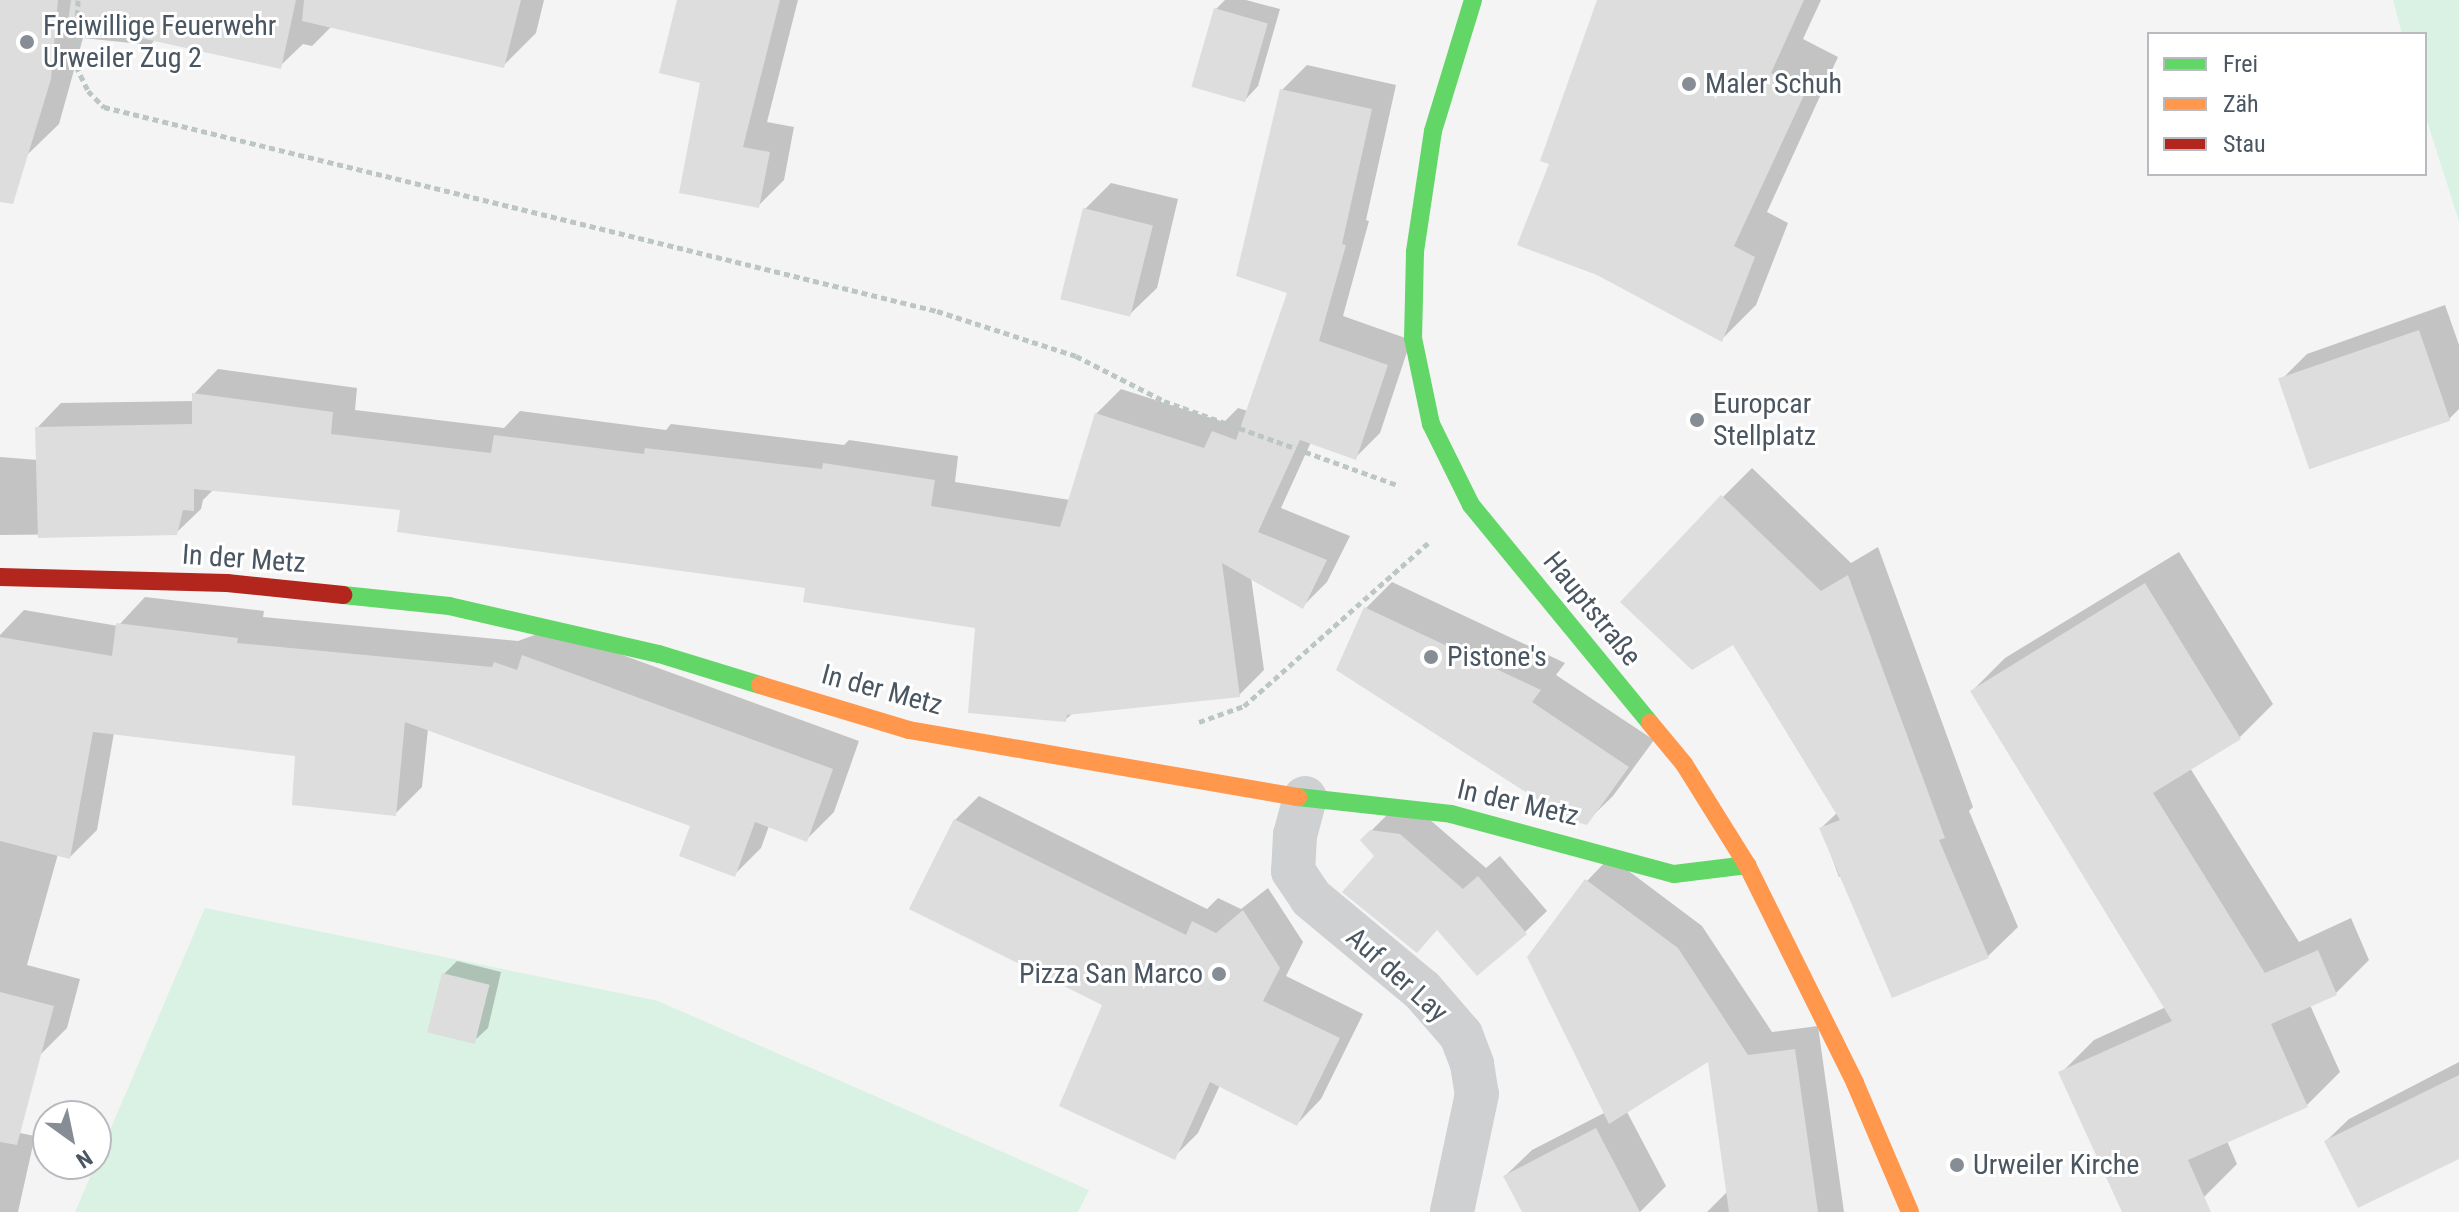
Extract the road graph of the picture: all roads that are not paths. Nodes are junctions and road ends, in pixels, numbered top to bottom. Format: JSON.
{"nodes":[{"id":1,"x":1467,"y":2,"type":"edge"},
{"id":2,"x":0,"y":577,"type":"edge"},
{"id":3,"x":1305,"y":798,"type":"junction"},
{"id":4,"x":1747,"y":865,"type":"junction"},
{"id":5,"x":1452,"y":1212,"type":"edge"},
{"id":6,"x":1910,"y":1212,"type":"edge"}],
"edges":[{"from":1,"to":4,"type":"street","name":"Hauptstraße"},
{"from":2,"to":3,"type":"street","name":"In der Metz"},
{"from":3,"to":4,"type":"street","name":"In der Metz"},
{"from":3,"to":5,"type":"street","name":"Auf der Lay"},
{"from":4,"to":6,"type":"street","name":"Hauptstraße"}]}
